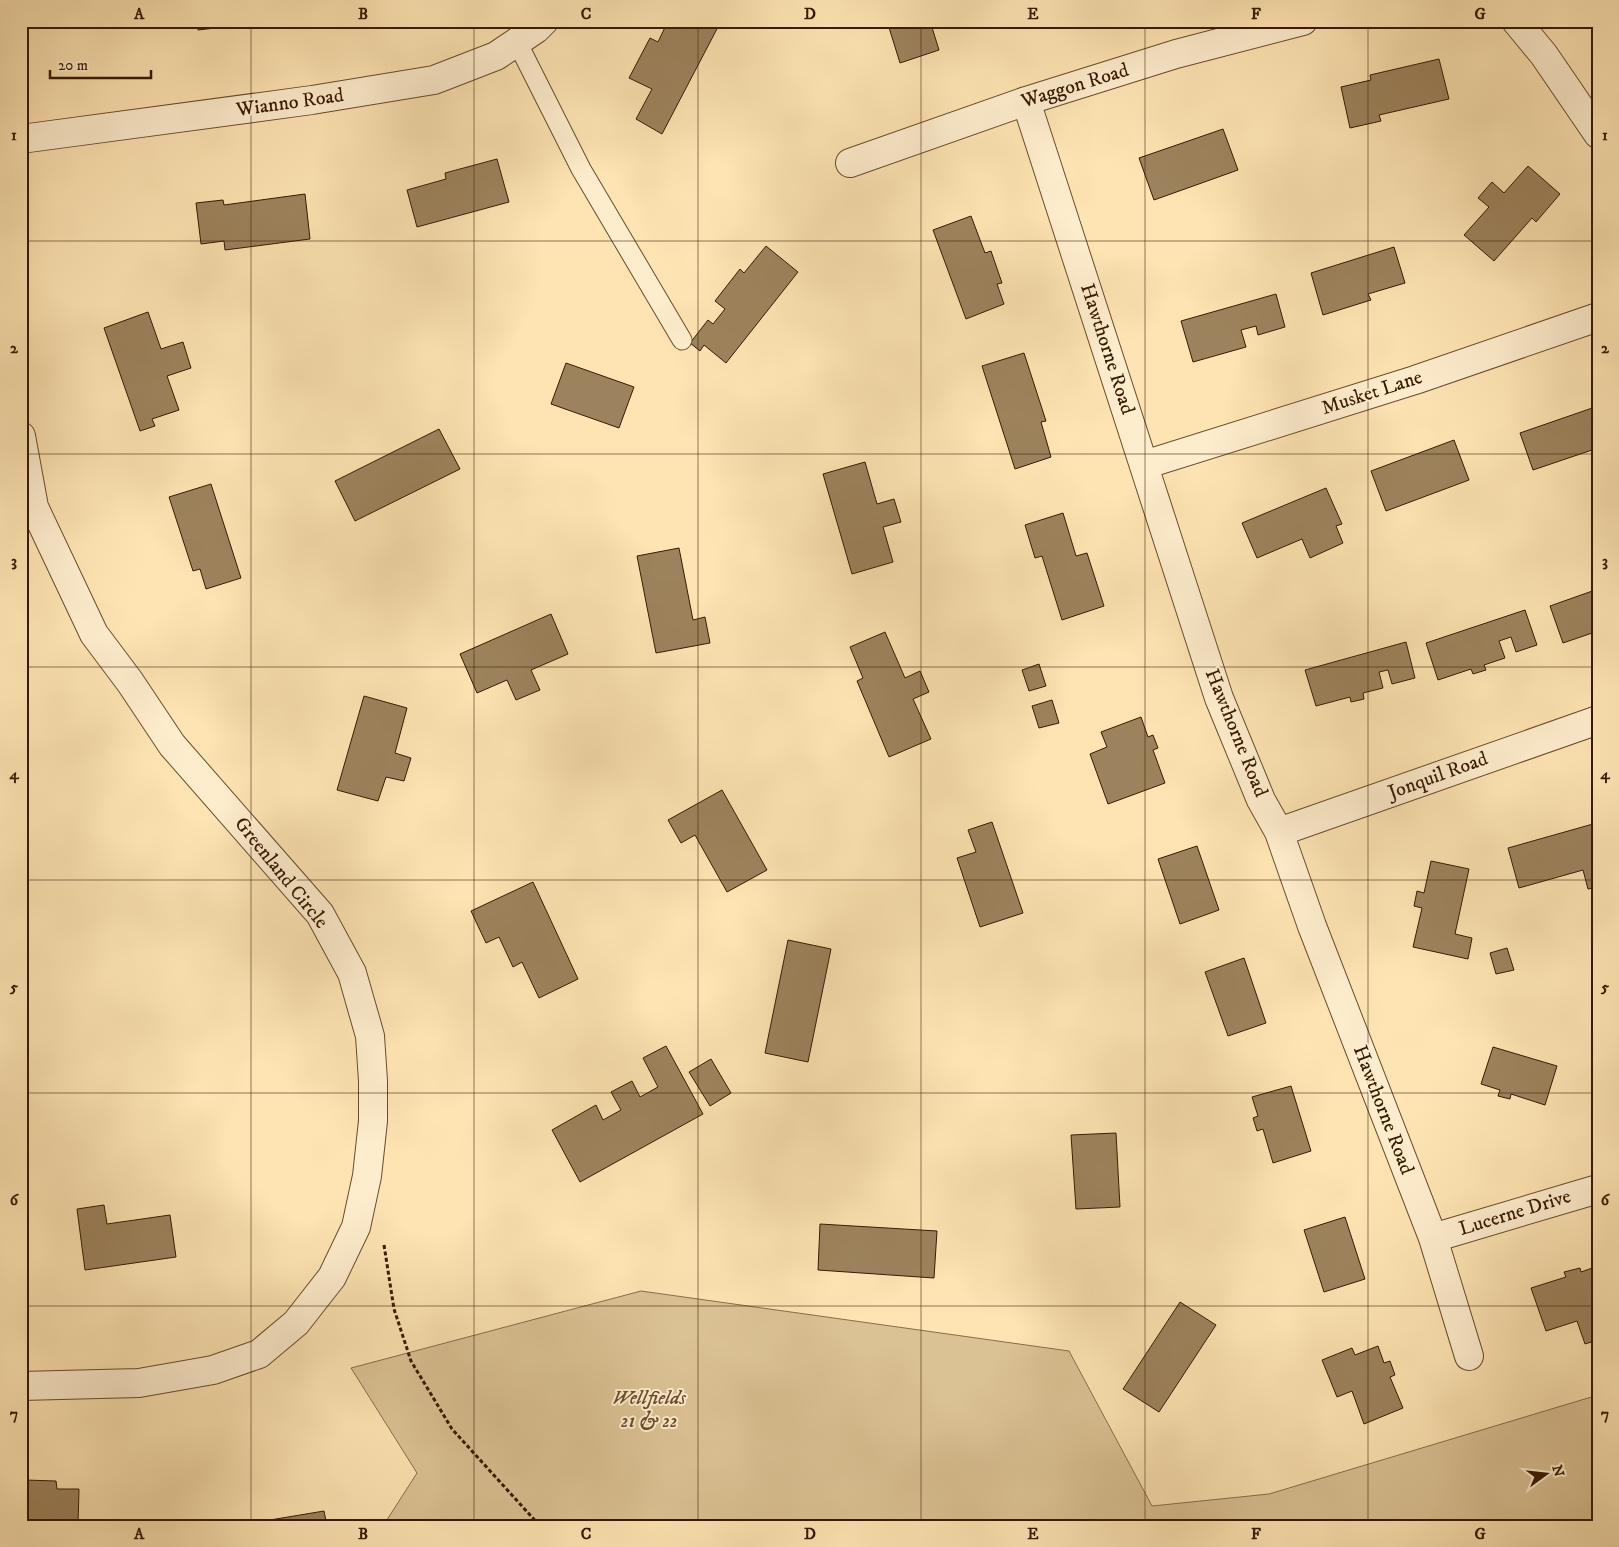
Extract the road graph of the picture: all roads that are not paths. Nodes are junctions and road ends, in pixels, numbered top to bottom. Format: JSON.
{"nodes":[{"id":1,"x":544,"y":21,"type":"edge"},
{"id":2,"x":1303,"y":21,"type":"edge"},
{"id":3,"x":1516,"y":21,"type":"edge"},
{"id":4,"x":517,"y":42,"type":"junction"},
{"id":5,"x":1026,"y":101,"type":"junction"},
{"id":6,"x":1598,"y":134,"type":"edge"},
{"id":7,"x":21,"y":139,"type":"edge"},
{"id":8,"x":850,"y":163,"type":"dead end"},
{"id":9,"x":1598,"y":317,"type":"edge"},
{"id":10,"x":682,"y":340,"type":"dead end"},
{"id":11,"x":21,"y":436,"type":"edge"},
{"id":12,"x":1144,"y":465,"type":"junction"},
{"id":13,"x":1598,"y":720,"type":"edge"},
{"id":14,"x":1279,"y":832,"type":"junction"},
{"id":15,"x":1598,"y":1188,"type":"edge"},
{"id":16,"x":1433,"y":1238,"type":"junction"},
{"id":17,"x":1469,"y":1356,"type":"dead end"},
{"id":18,"x":21,"y":1386,"type":"edge"}],
"edges":[{"from":1,"to":4,"type":"street","name":"Wianno Road"},
{"from":2,"to":5,"type":"street","name":"Waggon Road"},
{"from":3,"to":6,"type":"street"},
{"from":4,"to":7,"type":"street","name":"Wianno Road"},
{"from":4,"to":10,"type":"lane"},
{"from":5,"to":8,"type":"street","name":"Waggon Road"},
{"from":5,"to":12,"type":"street","name":"Hawthorne Road"},
{"from":9,"to":12,"type":"street","name":"Musket Lane"},
{"from":11,"to":18,"type":"street","name":"Greenland Circle"},
{"from":12,"to":14,"type":"street","name":"Hawthorne Road"},
{"from":13,"to":14,"type":"street","name":"Jonquil Road"},
{"from":14,"to":16,"type":"street","name":"Hawthorne Road"},
{"from":15,"to":16,"type":"street","name":"Lucerne Drive"},
{"from":16,"to":17,"type":"street","name":"Hawthorne Road"}]}
